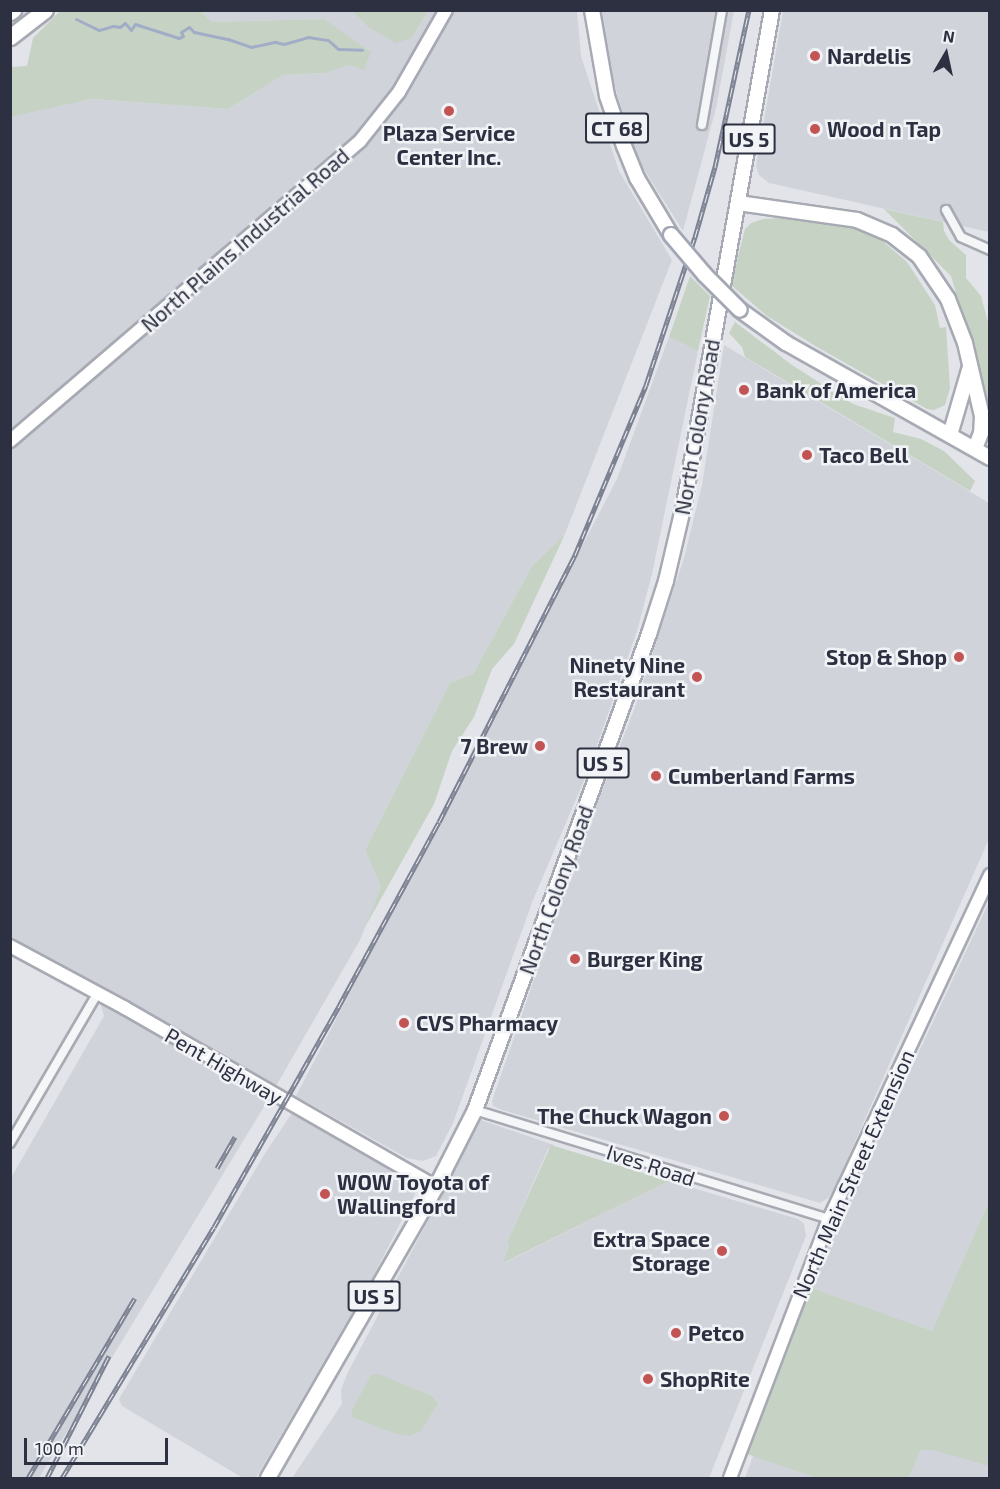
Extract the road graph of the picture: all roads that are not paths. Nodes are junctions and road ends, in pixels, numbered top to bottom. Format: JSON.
{"nodes":[{"id":1,"x":45,"y":10,"type":"edge"},
{"id":2,"x":446,"y":10,"type":"edge"},
{"id":3,"x":592,"y":10,"type":"edge"},
{"id":4,"x":722,"y":10,"type":"edge"},
{"id":5,"x":771,"y":10,"type":"edge"},
{"id":6,"x":10,"y":37,"type":"edge"},
{"id":7,"x":702,"y":125,"type":"dead end"},
{"id":8,"x":738,"y":203,"type":"junction"},
{"id":9,"x":946,"y":210,"type":"dead end"},
{"id":10,"x":990,"y":250,"type":"edge"},
{"id":11,"x":969,"y":370,"type":"junction"},
{"id":12,"x":950,"y":435,"type":"junction"},
{"id":13,"x":10,"y":441,"type":"edge"},
{"id":14,"x":975,"y":449,"type":"junction"},
{"id":15,"x":990,"y":458,"type":"edge"},
{"id":16,"x":990,"y":875,"type":"edge"},
{"id":17,"x":10,"y":946,"type":"edge"},
{"id":18,"x":97,"y":994,"type":"junction"},
{"id":19,"x":475,"y":1110,"type":"junction"},
{"id":20,"x":10,"y":1143,"type":"edge"},
{"id":21,"x":436,"y":1187,"type":"junction"},
{"id":22,"x":829,"y":1219,"type":"junction"},
{"id":23,"x":268,"y":1479,"type":"edge"},
{"id":24,"x":729,"y":1479,"type":"edge"}],
"edges":[{"from":1,"to":6,"type":"highway"},
{"from":2,"to":13,"type":"street","name":"North Plains Industrial Road"},
{"from":3,"to":12,"type":"main road","number":"CT 68","bridge":true},
{"from":4,"to":7,"type":"street"},
{"from":5,"to":8,"type":"main road","name":"North Colony Road","number":"US 5"},
{"from":8,"to":11,"type":"main road"},
{"from":8,"to":19,"type":"main road","name":"North Colony Road","number":"US 5"},
{"from":9,"to":10,"type":"street"},
{"from":11,"to":12,"type":"main road"},
{"from":11,"to":14,"type":"main road"},
{"from":12,"to":14,"type":"main road","number":"CT 68"},
{"from":14,"to":15,"type":"main road","number":"CT 68"},
{"from":16,"to":22,"type":"street","name":"North Main Street Extension"},
{"from":17,"to":18,"type":"street","name":"Pent Highway"},
{"from":18,"to":20,"type":"street"},
{"from":18,"to":21,"type":"street","name":"Pent Highway"},
{"from":19,"to":21,"type":"main road","name":"North Colony Road","number":"US 5"},
{"from":19,"to":22,"type":"street","name":"Ives Road"},
{"from":21,"to":23,"type":"main road","name":"North Colony Road","number":"US 5"},
{"from":22,"to":24,"type":"street","name":"North Main Street Extension"}]}
